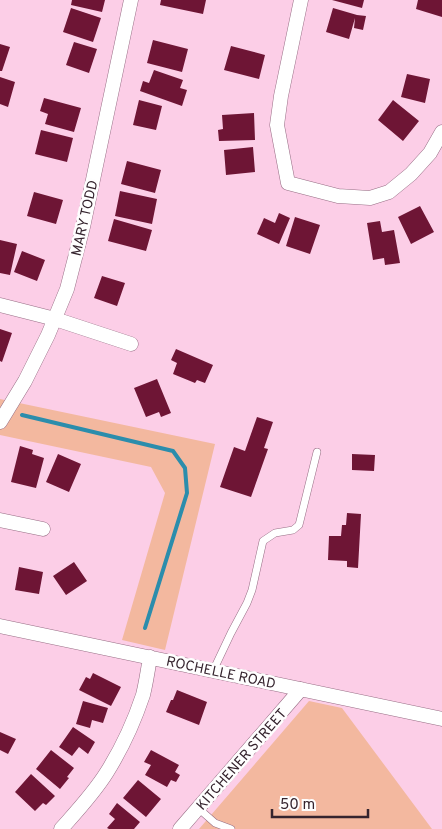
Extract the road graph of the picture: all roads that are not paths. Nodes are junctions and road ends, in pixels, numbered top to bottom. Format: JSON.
{"nodes":[{"id":1,"x":131,"y":0,"type":"edge"},
{"id":2,"x":301,"y":0,"type":"edge"},
{"id":3,"x":442,"y":132,"type":"edge"},
{"id":4,"x":0,"y":305,"type":"edge"},
{"id":5,"x":55,"y":319,"type":"junction"},
{"id":6,"x":131,"y":344,"type":"dead end"},
{"id":7,"x":0,"y":422,"type":"edge"},
{"id":8,"x":317,"y":452,"type":"dead end"},
{"id":9,"x":0,"y":520,"type":"edge"},
{"id":10,"x":43,"y":529,"type":"dead end"},
{"id":11,"x":0,"y":626,"type":"edge"},
{"id":12,"x":150,"y":657,"type":"junction"},
{"id":13,"x":213,"y":671,"type":"junction"},
{"id":14,"x":301,"y":689,"type":"junction"},
{"id":15,"x":442,"y":719,"type":"edge"},
{"id":16,"x":198,"y":808,"type":"junction"},
{"id":17,"x":60,"y":829,"type":"edge"},
{"id":18,"x":180,"y":829,"type":"edge"},
{"id":19,"x":231,"y":829,"type":"edge"}],
"edges":[{"from":1,"to":5,"type":"street","name":"MARY TODD"},
{"from":2,"to":3,"type":"street"},
{"from":4,"to":5,"type":"street"},
{"from":5,"to":6,"type":"street"},
{"from":5,"to":7,"type":"street","name":"MARY TODD"},
{"from":8,"to":13,"type":"lane"},
{"from":9,"to":10,"type":"street"},
{"from":11,"to":12,"type":"street","name":"ROCHELLE ROAD"},
{"from":12,"to":13,"type":"street","name":"ROCHELLE ROAD"},
{"from":12,"to":17,"type":"street"},
{"from":13,"to":14,"type":"street","name":"ROCHELLE ROAD"},
{"from":14,"to":15,"type":"street","name":"ROCHELLE ROAD"},
{"from":14,"to":16,"type":"street","name":"KITCHENER STREET"},
{"from":16,"to":18,"type":"street","name":"KITCHENER STREET"},
{"from":16,"to":19,"type":"lane"}]}
